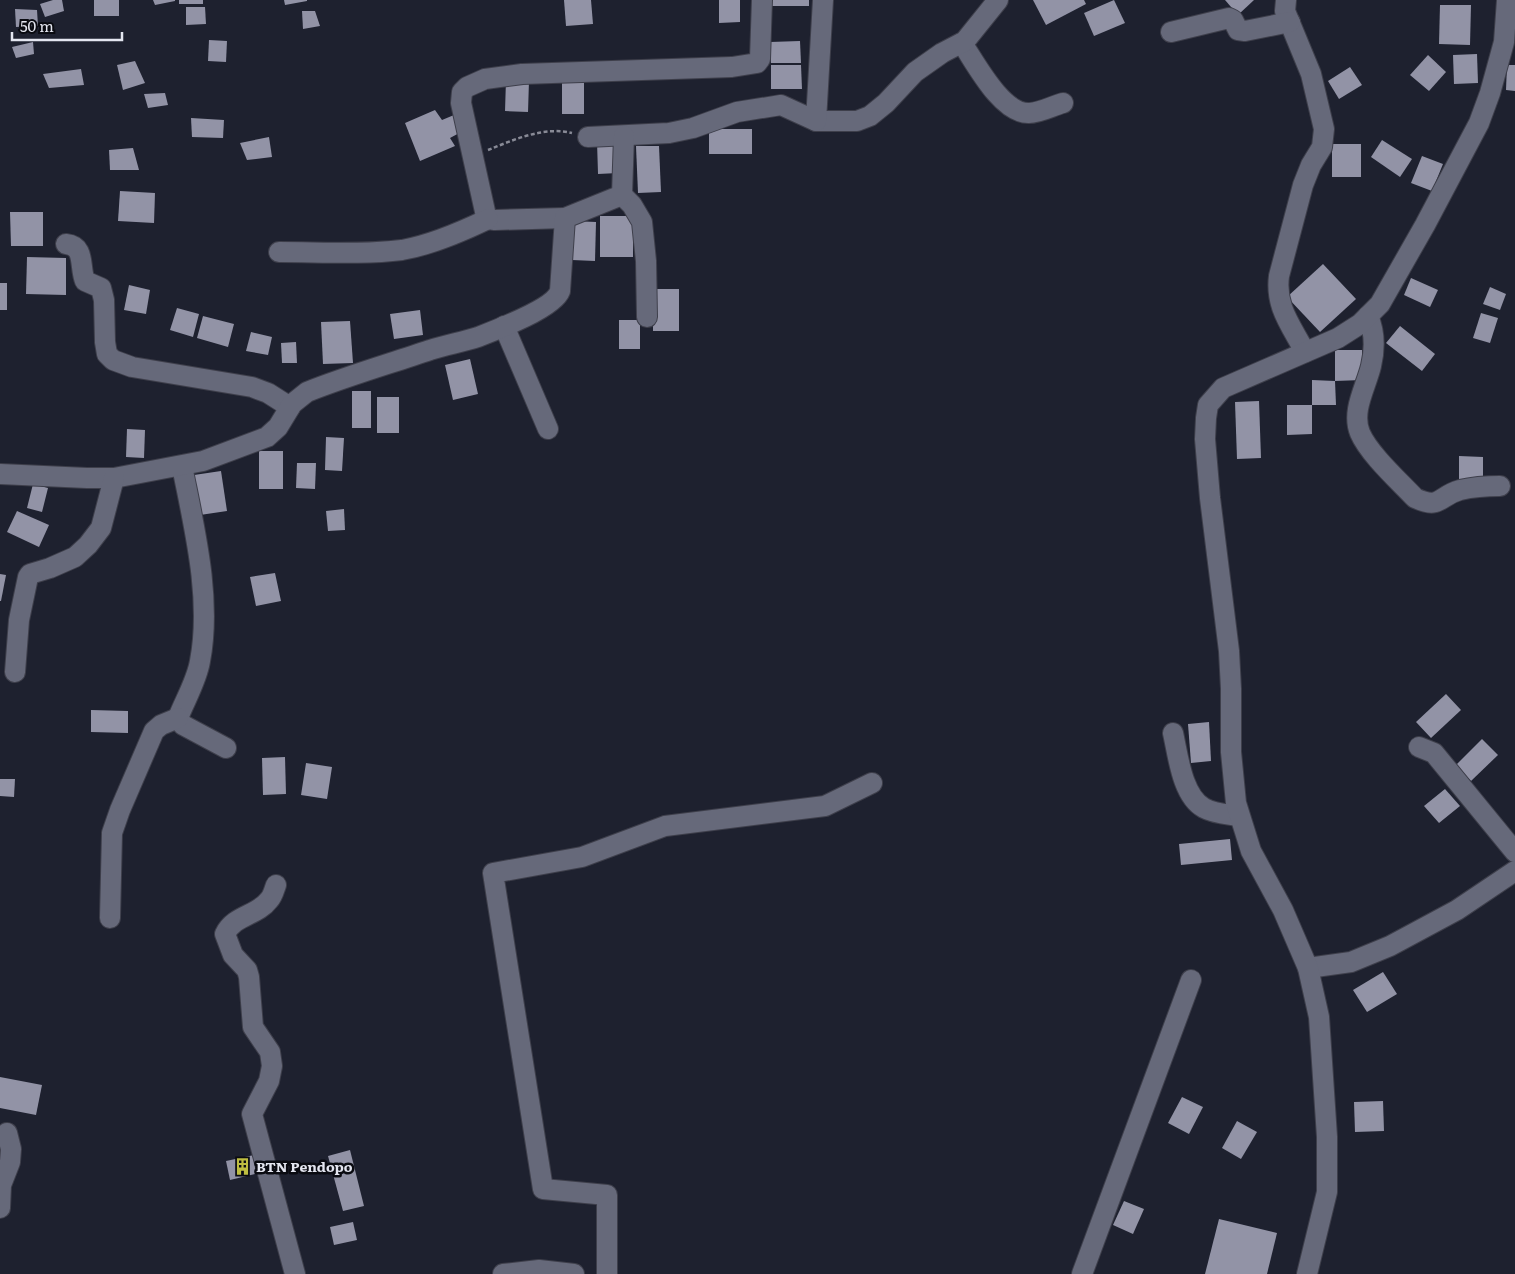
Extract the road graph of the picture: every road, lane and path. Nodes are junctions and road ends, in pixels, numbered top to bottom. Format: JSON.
{"nodes":[{"id":1,"x":762,"y":0,"type":"edge"},
{"id":2,"x":823,"y":0,"type":"edge"},
{"id":3,"x":998,"y":0,"type":"edge"},
{"id":4,"x":1286,"y":0,"type":"edge"},
{"id":5,"x":1503,"y":1,"type":"edge"},
{"id":6,"x":1290,"y":22,"type":"junction"},
{"id":7,"x":1172,"y":32,"type":"dead end"},
{"id":8,"x":962,"y":43,"type":"junction"},
{"id":9,"x":1062,"y":103,"type":"dead end"},
{"id":10,"x":816,"y":122,"type":"junction"},
{"id":11,"x":624,"y":136,"type":"junction"},
{"id":12,"x":588,"y":137,"type":"joint"},
{"id":13,"x":472,"y":156,"type":"junction"},
{"id":14,"x":622,"y":195,"type":"junction"},
{"id":15,"x":565,"y":218,"type":"junction"},
{"id":16,"x":488,"y":219,"type":"junction"},
{"id":17,"x":66,"y":244,"type":"dead end"},
{"id":18,"x":279,"y":252,"type":"dead end"},
{"id":19,"x":1368,"y":316,"type":"junction"},
{"id":20,"x":647,"y":317,"type":"dead end"},
{"id":21,"x":504,"y":326,"type":"junction"},
{"id":22,"x":1305,"y":352,"type":"junction"},
{"id":23,"x":290,"y":407,"type":"junction"},
{"id":24,"x":548,"y":429,"type":"dead end"},
{"id":25,"x":182,"y":466,"type":"junction"},
{"id":26,"x":0,"y":474,"type":"edge"},
{"id":27,"x":114,"y":478,"type":"junction"},
{"id":28,"x":1500,"y":486,"type":"dead end"},
{"id":29,"x":15,"y":672,"type":"dead end"},
{"id":30,"x":178,"y":718,"type":"junction"},
{"id":31,"x":1173,"y":733,"type":"dead end"},
{"id":32,"x":1419,"y":746,"type":"dead end"},
{"id":33,"x":226,"y":748,"type":"dead end"},
{"id":34,"x":872,"y":783,"type":"dead end"},
{"id":35,"x":1239,"y":816,"type":"junction"},
{"id":36,"x":1515,"y":852,"type":"edge"},
{"id":37,"x":1515,"y":871,"type":"edge"},
{"id":38,"x":276,"y":885,"type":"dead end"},
{"id":39,"x":110,"y":918,"type":"dead end"},
{"id":40,"x":1308,"y":968,"type":"junction"},
{"id":41,"x":1191,"y":980,"type":"dead end"},
{"id":42,"x":7,"y":1133,"type":"dead end"},
{"id":43,"x":0,"y":1208,"type":"edge"},
{"id":44,"x":295,"y":1274,"type":"edge"},
{"id":45,"x":503,"y":1274,"type":"edge"},
{"id":46,"x":574,"y":1274,"type":"edge"},
{"id":47,"x":607,"y":1274,"type":"edge"},
{"id":48,"x":1082,"y":1274,"type":"edge"},
{"id":49,"x":1308,"y":1274,"type":"edge"}],
"edges":[{"from":1,"to":13,"type":"street"},
{"from":2,"to":10,"type":"street"},
{"from":3,"to":8,"type":"street"},
{"from":4,"to":6,"type":"street"},
{"from":5,"to":19,"type":"street"},
{"from":6,"to":7,"type":"street"},
{"from":6,"to":22,"type":"street"},
{"from":8,"to":9,"type":"street"},
{"from":8,"to":10,"type":"street"},
{"from":10,"to":11,"type":"street"},
{"from":11,"to":12,"type":"street"},
{"from":11,"to":14,"type":"street"},
{"from":12,"to":13,"type":"path"},
{"from":13,"to":16,"type":"street"},
{"from":14,"to":15,"type":"street"},
{"from":14,"to":20,"type":"street"},
{"from":15,"to":16,"type":"street"},
{"from":15,"to":21,"type":"street"},
{"from":16,"to":18,"type":"street"},
{"from":17,"to":23,"type":"street"},
{"from":19,"to":22,"type":"street"},
{"from":19,"to":28,"type":"street"},
{"from":21,"to":23,"type":"street"},
{"from":21,"to":24,"type":"street"},
{"from":22,"to":35,"type":"street"},
{"from":23,"to":25,"type":"street"},
{"from":25,"to":27,"type":"street"},
{"from":25,"to":30,"type":"street"},
{"from":26,"to":27,"type":"street"},
{"from":27,"to":29,"type":"street"},
{"from":30,"to":33,"type":"street"},
{"from":30,"to":39,"type":"street"},
{"from":31,"to":35,"type":"street"},
{"from":32,"to":36,"type":"street"},
{"from":34,"to":47,"type":"street"},
{"from":35,"to":40,"type":"street"},
{"from":37,"to":40,"type":"street"},
{"from":38,"to":44,"type":"street"},
{"from":40,"to":49,"type":"street"},
{"from":41,"to":48,"type":"street"},
{"from":42,"to":43,"type":"street"},
{"from":45,"to":46,"type":"street"}]}
